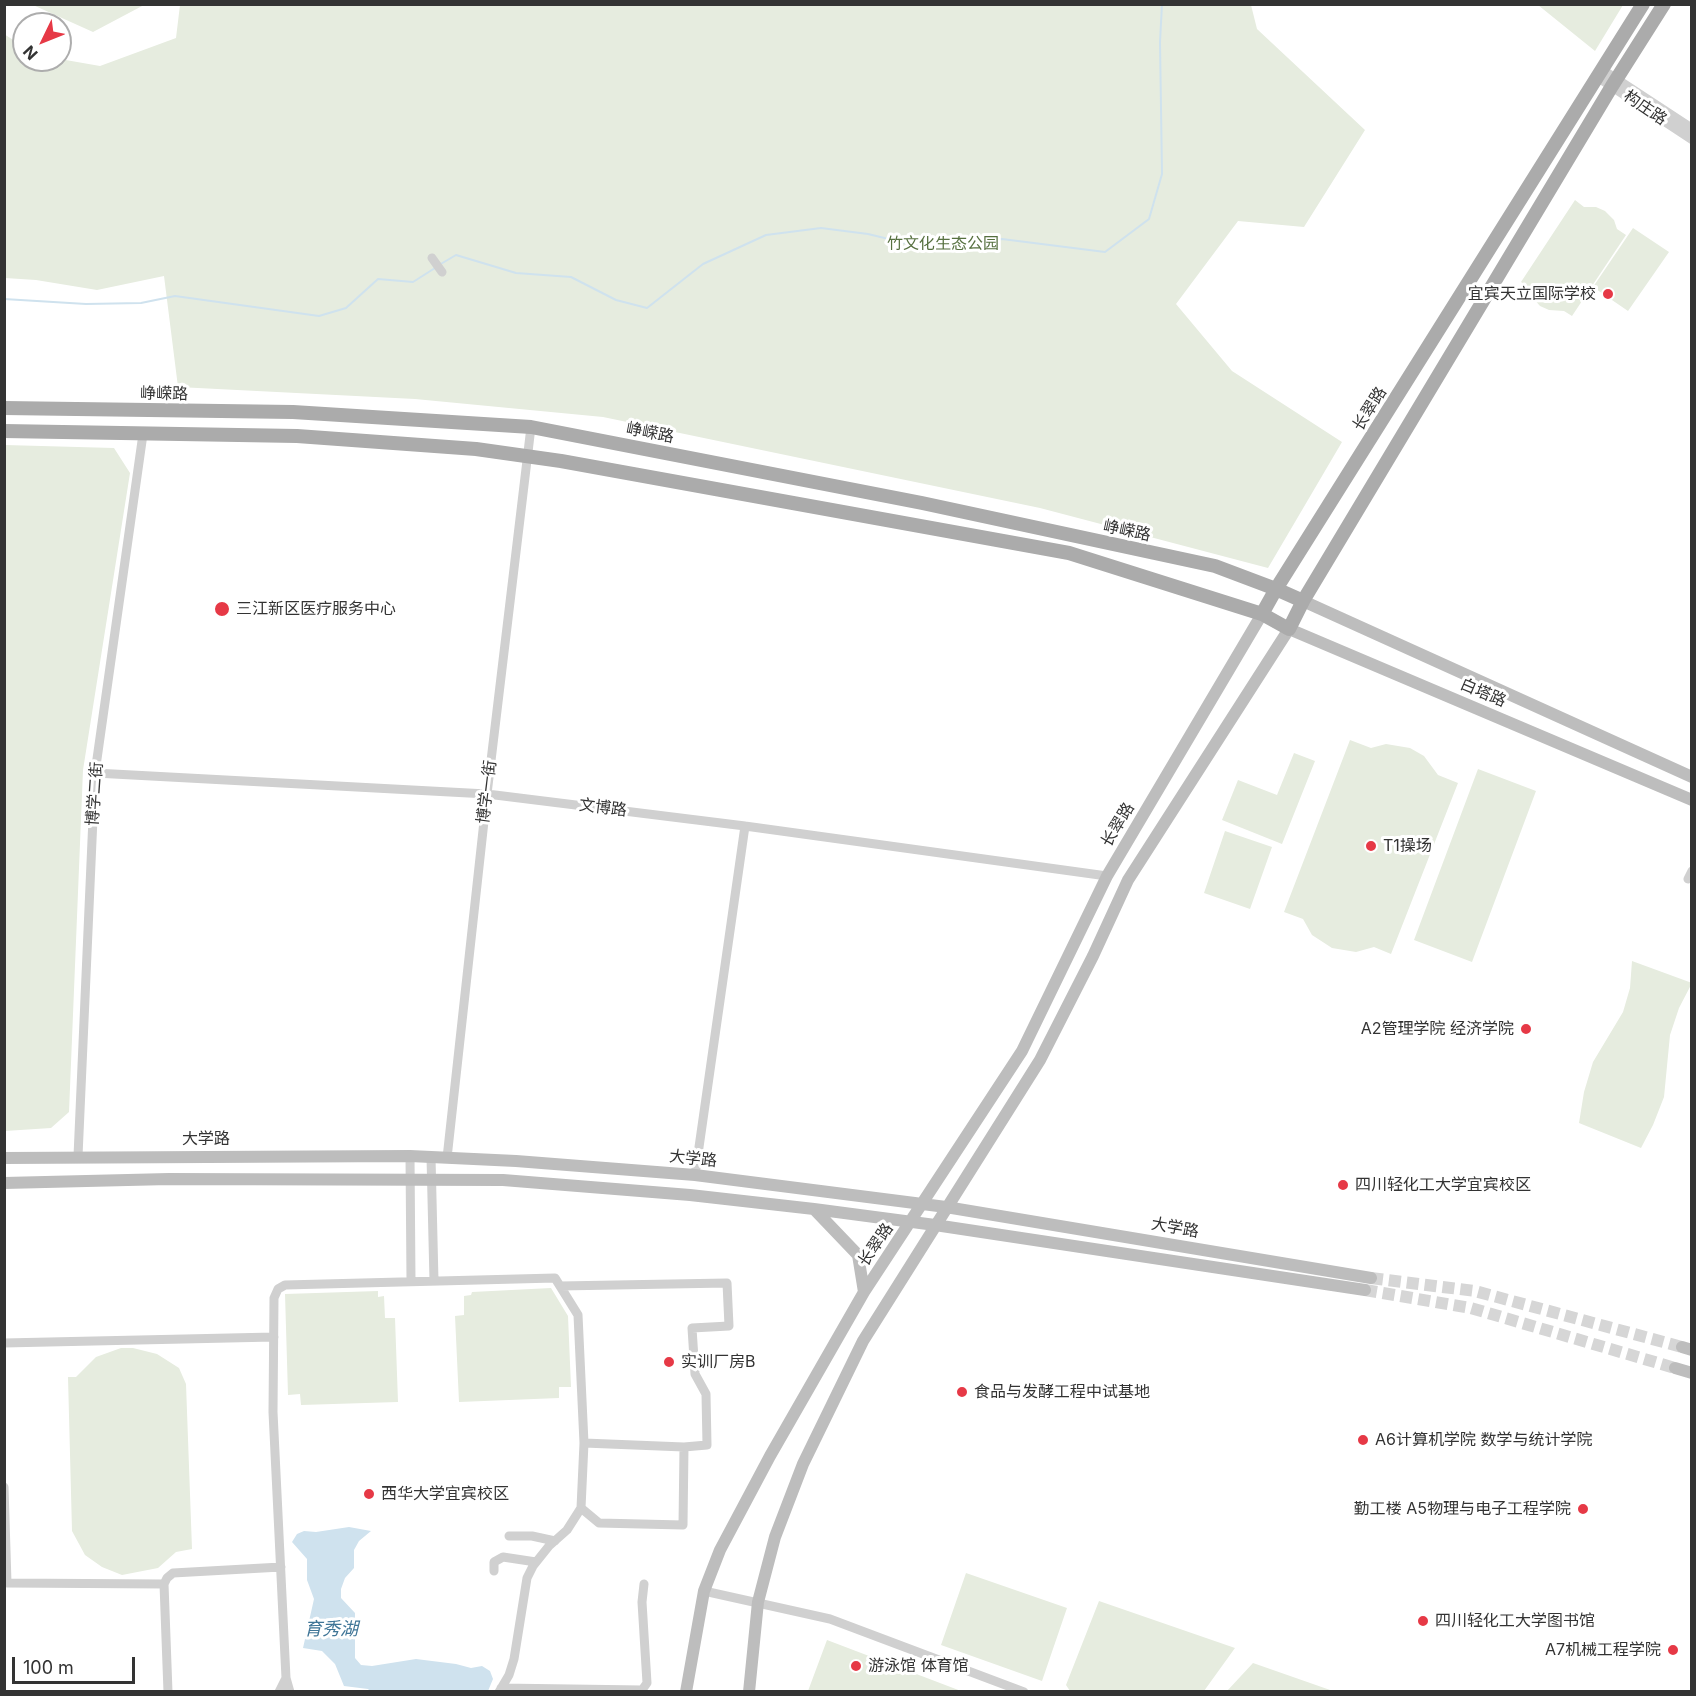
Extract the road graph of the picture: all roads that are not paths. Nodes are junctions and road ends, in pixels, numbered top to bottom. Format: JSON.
{"nodes":[{"id":1,"x":1643,"y":4,"type":"edge"},
{"id":2,"x":1664,"y":4,"type":"edge"},
{"id":3,"x":1600,"y":73,"type":"junction"},
{"id":4,"x":1614,"y":83,"type":"junction"},
{"id":5,"x":1692,"y":129,"type":"edge"},
{"id":6,"x":1692,"y":139,"type":"edge"},
{"id":7,"x":432,"y":258,"type":"dead end"},
{"id":8,"x":442,"y":272,"type":"dead end"},
{"id":9,"x":4,"y":408,"type":"edge"},
{"id":10,"x":531,"y":427,"type":"junction"},
{"id":11,"x":4,"y":431,"type":"edge"},
{"id":12,"x":143,"y":434,"type":"junction"},
{"id":13,"x":526,"y":457,"type":"junction"},
{"id":14,"x":1276,"y":589,"type":"junction"},
{"id":15,"x":1303,"y":602,"type":"junction"},
{"id":16,"x":1262,"y":614,"type":"junction"},
{"id":17,"x":1289,"y":629,"type":"junction"},
{"id":18,"x":95,"y":773,"type":"junction"},
{"id":19,"x":1692,"y":777,"type":"edge"},
{"id":20,"x":487,"y":794,"type":"junction"},
{"id":21,"x":1692,"y":800,"type":"edge"},
{"id":22,"x":745,"y":826,"type":"junction"},
{"id":23,"x":1107,"y":876,"type":"junction"},
{"id":24,"x":78,"y":1156,"type":"junction"},
{"id":25,"x":410,"y":1156,"type":"junction"},
{"id":26,"x":431,"y":1157,"type":"junction"},
{"id":27,"x":4,"y":1158,"type":"edge"},
{"id":28,"x":447,"y":1158,"type":"junction"},
{"id":29,"x":695,"y":1175,"type":"junction"},
{"id":30,"x":409,"y":1178,"type":"junction"},
{"id":31,"x":431,"y":1179,"type":"junction"},
{"id":32,"x":4,"y":1183,"type":"edge"},
{"id":33,"x":923,"y":1203,"type":"junction"},
{"id":34,"x":946,"y":1207,"type":"junction"},
{"id":35,"x":814,"y":1209,"type":"junction"},
{"id":36,"x":911,"y":1222,"type":"junction"},
{"id":37,"x":935,"y":1225,"type":"junction"},
{"id":38,"x":1371,"y":1278,"type":"tunnel mouth"},
{"id":39,"x":411,"y":1281,"type":"junction"},
{"id":40,"x":434,"y":1281,"type":"junction"},
{"id":41,"x":560,"y":1286,"type":"junction"},
{"id":42,"x":1365,"y":1290,"type":"tunnel mouth"},
{"id":43,"x":864,"y":1292,"type":"junction"},
{"id":44,"x":274,"y":1337,"type":"junction"},
{"id":45,"x":4,"y":1343,"type":"edge"},
{"id":46,"x":1675,"y":1368,"type":"tunnel mouth"},
{"id":47,"x":1692,"y":1373,"type":"edge"},
{"id":48,"x":584,"y":1443,"type":"junction"},
{"id":49,"x":684,"y":1447,"type":"junction"},
{"id":50,"x":4,"y":1487,"type":"edge"},
{"id":51,"x":580,"y":1508,"type":"junction"},
{"id":52,"x":509,"y":1536,"type":"dead end"},
{"id":53,"x":555,"y":1541,"type":"junction"},
{"id":54,"x":536,"y":1562,"type":"junction"},
{"id":55,"x":280,"y":1567,"type":"junction"},
{"id":56,"x":494,"y":1570,"type":"dead end"},
{"id":57,"x":6,"y":1582,"type":"edge"},
{"id":58,"x":164,"y":1584,"type":"junction"},
{"id":59,"x":644,"y":1584,"type":"dead end"},
{"id":60,"x":704,"y":1591,"type":"junction"},
{"id":61,"x":758,"y":1602,"type":"junction"},
{"id":62,"x":286,"y":1678,"type":"junction"},
{"id":63,"x":500,"y":1690,"type":"edge"},
{"id":64,"x":168,"y":1692,"type":"edge"},
{"id":65,"x":279,"y":1692,"type":"edge"},
{"id":66,"x":290,"y":1692,"type":"edge"},
{"id":67,"x":686,"y":1692,"type":"edge"},
{"id":68,"x":749,"y":1692,"type":"edge"},
{"id":69,"x":1024,"y":1692,"type":"edge"}],
"edges":[{"from":1,"to":3,"type":"main road","name":"长翠路"},
{"from":2,"to":4,"type":"main road"},
{"from":3,"to":4,"type":"street","name":"构庄路"},
{"from":3,"to":14,"type":"main road","name":"长翠路"},
{"from":4,"to":5,"type":"street","name":"构庄路"},
{"from":4,"to":6,"type":"street","name":"构庄路"},
{"from":4,"to":15,"type":"main road"},
{"from":7,"to":8,"type":"street"},
{"from":9,"to":10,"type":"main road","name":"峥嵘路"},
{"from":10,"to":13,"type":"street","name":"博学一街"},
{"from":10,"to":14,"type":"main road","name":"峥嵘路"},
{"from":11,"to":12,"type":"main road"},
{"from":12,"to":13,"type":"main road"},
{"from":12,"to":18,"type":"street","name":"博学二街"},
{"from":13,"to":16,"type":"main road"},
{"from":13,"to":20,"type":"street","name":"博学一街"},
{"from":14,"to":15,"type":"main road","name":"白塔路"},
{"from":14,"to":16,"type":"main road","name":"长翠路"},
{"from":15,"to":17,"type":"main road"},
{"from":15,"to":19,"type":"main road","name":"白塔路"},
{"from":16,"to":17,"type":"main road","name":"白塔路"},
{"from":16,"to":23,"type":"main road","name":"长翠路"},
{"from":17,"to":21,"type":"main road","name":"白塔路"},
{"from":17,"to":34,"type":"main road"},
{"from":18,"to":20,"type":"street","name":"文博路"},
{"from":18,"to":24,"type":"street","name":"博学二街"},
{"from":20,"to":22,"type":"street","name":"文博路"},
{"from":20,"to":28,"type":"street","name":"博学一街"},
{"from":22,"to":23,"type":"street","name":"文博路"},
{"from":22,"to":29,"type":"street"},
{"from":23,"to":33,"type":"main road","name":"长翠路"},
{"from":24,"to":25,"type":"main road","name":"大学路"},
{"from":24,"to":27,"type":"main road","name":"大学路"},
{"from":25,"to":26,"type":"main road","name":"大学路"},
{"from":25,"to":30,"type":"street"},
{"from":26,"to":28,"type":"main road","name":"大学路"},
{"from":26,"to":31,"type":"street"},
{"from":28,"to":29,"type":"main road","name":"大学路"},
{"from":29,"to":33,"type":"main road","name":"大学路"},
{"from":30,"to":31,"type":"main road","name":"大学路"},
{"from":30,"to":32,"type":"main road","name":"大学路"},
{"from":30,"to":39,"type":"street"},
{"from":31,"to":35,"type":"main road","name":"大学路"},
{"from":31,"to":40,"type":"street"},
{"from":33,"to":34,"type":"main road","name":"大学路"},
{"from":33,"to":36,"type":"main road","name":"长翠路"},
{"from":34,"to":37,"type":"main road"},
{"from":34,"to":38,"type":"main road","name":"大学路"},
{"from":35,"to":36,"type":"main road","name":"大学路"},
{"from":35,"to":43,"type":"main road"},
{"from":36,"to":37,"type":"main road","name":"大学路"},
{"from":36,"to":43,"type":"main road","name":"长翠路"},
{"from":37,"to":42,"type":"main road","name":"大学路"},
{"from":37,"to":61,"type":"main road"},
{"from":39,"to":40,"type":"street"},
{"from":39,"to":44,"type":"street"},
{"from":40,"to":41,"type":"street"},
{"from":41,"to":48,"type":"street"},
{"from":41,"to":49,"type":"street"},
{"from":43,"to":60,"type":"main road","name":"长翠路"},
{"from":44,"to":45,"type":"street"},
{"from":44,"to":55,"type":"street"},
{"from":46,"to":47,"type":"main road"},
{"from":48,"to":49,"type":"street"},
{"from":48,"to":51,"type":"street"},
{"from":49,"to":51,"type":"street"},
{"from":50,"to":57,"type":"street"},
{"from":51,"to":53,"type":"street"},
{"from":52,"to":53,"type":"street"},
{"from":53,"to":54,"type":"street"},
{"from":54,"to":56,"type":"street"},
{"from":54,"to":63,"type":"street"},
{"from":55,"to":58,"type":"street"},
{"from":55,"to":62,"type":"street"},
{"from":57,"to":58,"type":"street"},
{"from":58,"to":64,"type":"street"},
{"from":59,"to":63,"type":"street"},
{"from":60,"to":61,"type":"street"},
{"from":60,"to":67,"type":"main road","name":"长翠路"},
{"from":61,"to":68,"type":"main road"},
{"from":61,"to":69,"type":"street"},
{"from":62,"to":65,"type":"street"},
{"from":62,"to":66,"type":"street"}]}
